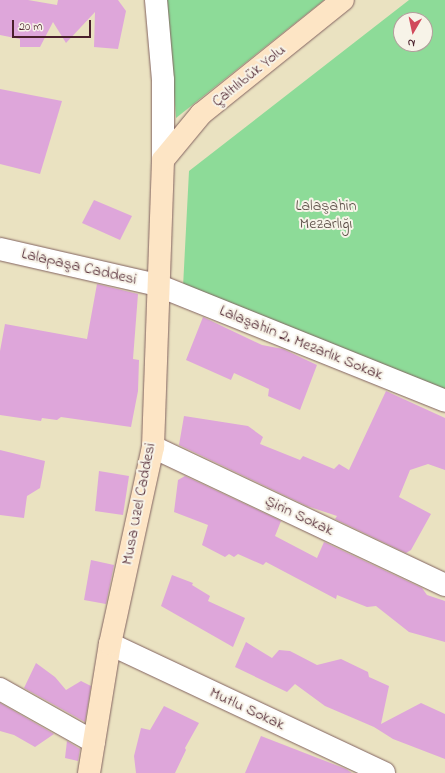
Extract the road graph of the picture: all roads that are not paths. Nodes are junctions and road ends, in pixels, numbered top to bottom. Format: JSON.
{"nodes":[{"id":1,"x":156,"y":0,"type":"edge"},
{"id":2,"x":343,"y":0,"type":"edge"},
{"id":3,"x":163,"y":160,"type":"junction"},
{"id":4,"x":0,"y":249,"type":"edge"},
{"id":5,"x":157,"y":285,"type":"junction"},
{"id":6,"x":445,"y":401,"type":"edge"},
{"id":7,"x":153,"y":447,"type":"junction"},
{"id":8,"x":445,"y":585,"type":"edge"},
{"id":9,"x":110,"y":644,"type":"junction"},
{"id":10,"x":0,"y":689,"type":"edge"},
{"id":11,"x":94,"y":742,"type":"junction"},
{"id":12,"x":89,"y":773,"type":"edge"},
{"id":13,"x":384,"y":773,"type":"edge"}],
"edges":[{"from":1,"to":3,"type":"street"},
{"from":2,"to":3,"type":"main road","name":"Çaltılıbük Yolu"},
{"from":3,"to":5,"type":"main road","name":"Musa Uzel Caddesi"},
{"from":4,"to":5,"type":"street","name":"Lalapaşa Caddesi"},
{"from":5,"to":6,"type":"street","name":"Lalaşahin 2. Mezarlık Sokak"},
{"from":5,"to":7,"type":"main road","name":"Musa Uzel Caddesi"},
{"from":7,"to":8,"type":"street","name":"Şirin Sokak"},
{"from":7,"to":9,"type":"main road","name":"Musa Uzel Caddesi"},
{"from":9,"to":11,"type":"main road","name":"Musa Uzel Caddesi"},
{"from":9,"to":13,"type":"street","name":"Mutlu Sokak"},
{"from":10,"to":11,"type":"street"},
{"from":11,"to":12,"type":"main road","name":"Musa Uzel Caddesi"}]}
